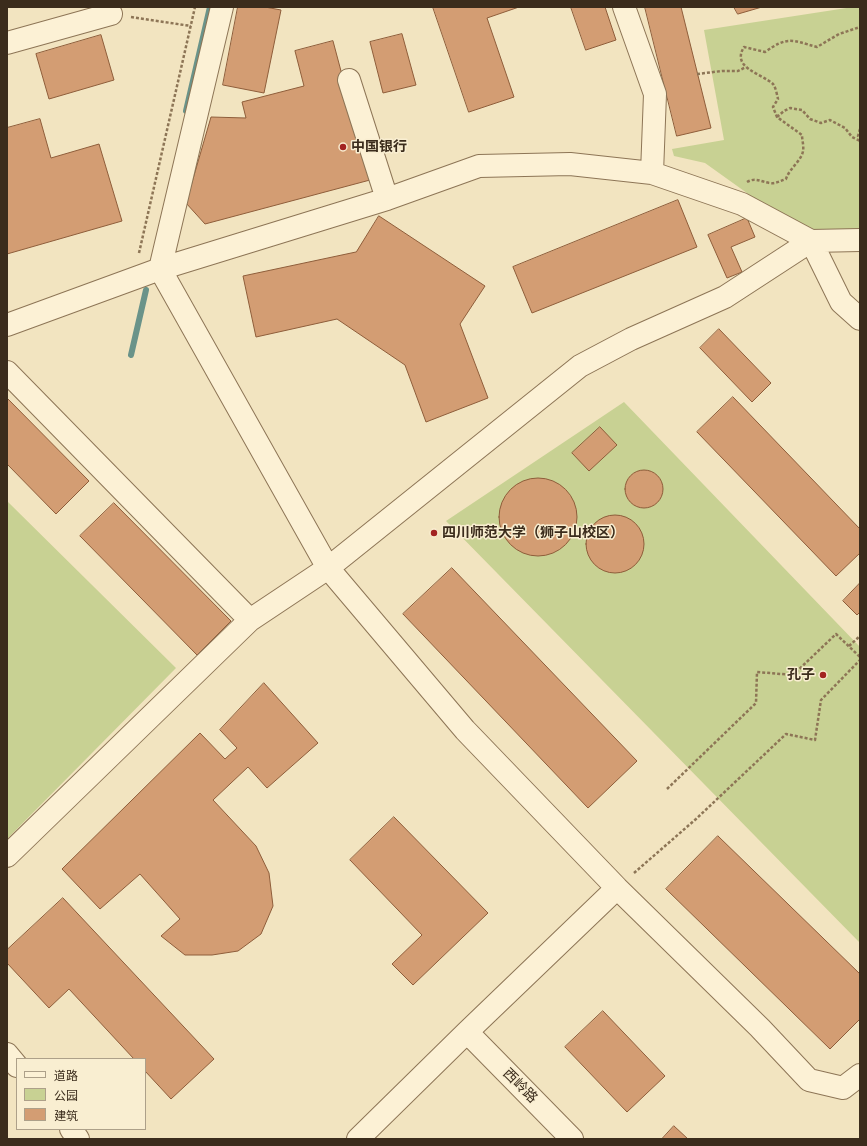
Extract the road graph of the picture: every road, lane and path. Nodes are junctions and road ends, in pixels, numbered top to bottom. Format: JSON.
{"nodes":[{"id":1,"x":195,"y":7,"type":"edge"},
{"id":2,"x":222,"y":7,"type":"edge"},
{"id":3,"x":624,"y":7,"type":"edge"},
{"id":4,"x":111,"y":14,"type":"joint"},
{"id":5,"x":191,"y":26,"type":"junction"},
{"id":6,"x":860,"y":27,"type":"edge"},
{"id":7,"x":7,"y":44,"type":"edge"},
{"id":8,"x":746,"y":67,"type":"junction"},
{"id":9,"x":697,"y":74,"type":"dead end"},
{"id":10,"x":349,"y":80,"type":"dead end"},
{"id":11,"x":777,"y":117,"type":"junction"},
{"id":12,"x":860,"y":129,"type":"edge"},
{"id":13,"x":860,"y":140,"type":"edge"},
{"id":14,"x":652,"y":173,"type":"junction"},
{"id":15,"x":744,"y":184,"type":"dead end"},
{"id":16,"x":387,"y":199,"type":"junction"},
{"id":17,"x":860,"y":240,"type":"edge"},
{"id":18,"x":811,"y":241,"type":"junction"},
{"id":19,"x":160,"y":269,"type":"junction"},
{"id":20,"x":133,"y":279,"type":"junction"},
{"id":21,"x":860,"y":319,"type":"edge"},
{"id":22,"x":7,"y":325,"type":"edge"},
{"id":23,"x":7,"y":372,"type":"edge"},
{"id":24,"x":328,"y":568,"type":"junction"},
{"id":25,"x":250,"y":620,"type":"junction"},
{"id":26,"x":860,"y":636,"type":"edge"},
{"id":27,"x":849,"y":646,"type":"junction"},
{"id":28,"x":860,"y":659,"type":"edge"},
{"id":29,"x":667,"y":789,"type":"dead end"},
{"id":30,"x":7,"y":856,"type":"edge"},
{"id":31,"x":617,"y":888,"type":"junction"},
{"id":32,"x":467,"y":1032,"type":"junction"},
{"id":33,"x":7,"y":1054,"type":"edge"},
{"id":34,"x":16,"y":1065,"type":"edge"},
{"id":35,"x":860,"y":1075,"type":"edge"},
{"id":36,"x":72,"y":1130,"type":"edge"},
{"id":37,"x":78,"y":1139,"type":"edge"},
{"id":38,"x":358,"y":1139,"type":"edge"},
{"id":39,"x":572,"y":1139,"type":"edge"}],
"edges":[{"from":1,"to":5,"type":"path"},
{"from":2,"to":19,"type":"street"},
{"from":3,"to":14,"type":"street"},
{"from":4,"to":5,"type":"path"},
{"from":4,"to":7,"type":"street"},
{"from":5,"to":20,"type":"path"},
{"from":6,"to":8,"type":"path"},
{"from":8,"to":9,"type":"path"},
{"from":8,"to":11,"type":"path"},
{"from":10,"to":16,"type":"street"},
{"from":11,"to":13,"type":"path"},
{"from":11,"to":15,"type":"path"},
{"from":12,"to":13,"type":"path"},
{"from":14,"to":16,"type":"street"},
{"from":14,"to":18,"type":"street"},
{"from":16,"to":19,"type":"street"},
{"from":17,"to":18,"type":"street"},
{"from":18,"to":21,"type":"street"},
{"from":18,"to":24,"type":"street"},
{"from":19,"to":20,"type":"street"},
{"from":19,"to":24,"type":"street"},
{"from":20,"to":22,"type":"street"},
{"from":23,"to":25,"type":"street"},
{"from":24,"to":25,"type":"street"},
{"from":24,"to":31,"type":"street"},
{"from":25,"to":30,"type":"street"},
{"from":26,"to":27,"type":"path"},
{"from":27,"to":28,"type":"path"},
{"from":27,"to":29,"type":"path"},
{"from":28,"to":31,"type":"path"},
{"from":31,"to":32,"type":"street"},
{"from":31,"to":35,"type":"street"},
{"from":32,"to":38,"type":"street"},
{"from":32,"to":39,"type":"street","name":"西岭路"},
{"from":33,"to":34,"type":"street"},
{"from":36,"to":37,"type":"street"}]}
